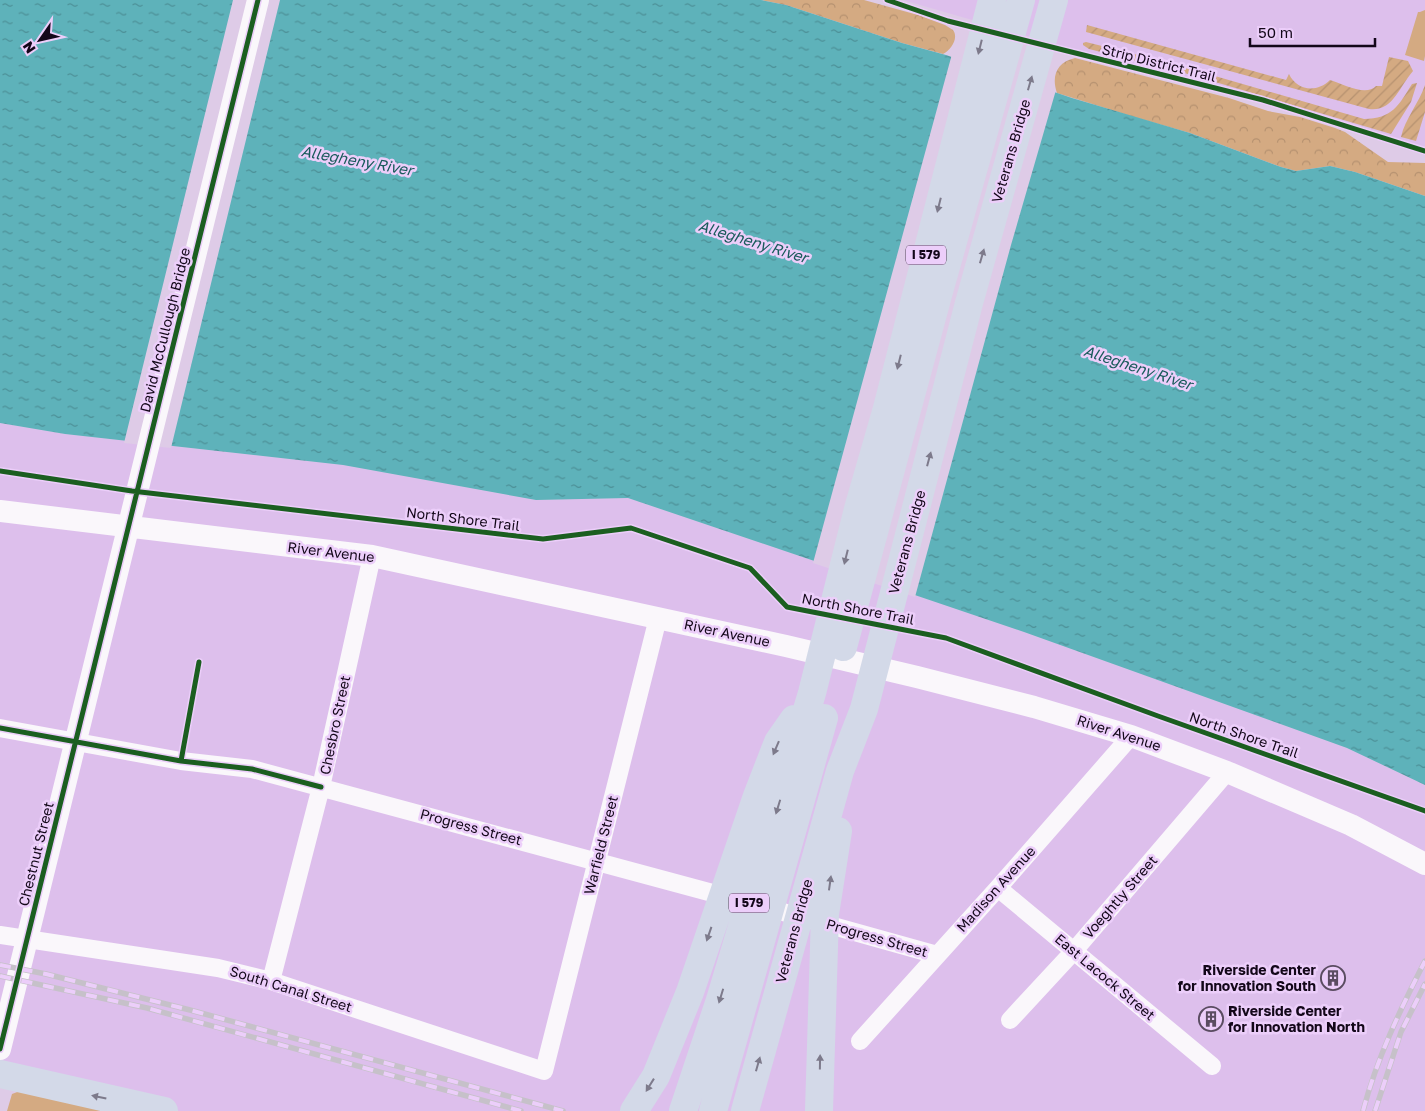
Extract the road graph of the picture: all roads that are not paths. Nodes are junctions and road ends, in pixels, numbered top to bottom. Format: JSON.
{"nodes":[{"id":1,"x":258,"y":0,"type":"edge"},
{"id":2,"x":992,"y":0,"type":"edge"},
{"id":3,"x":1022,"y":0,"type":"edge"},
{"id":4,"x":1054,"y":0,"type":"edge"},
{"id":5,"x":0,"y":511,"type":"edge"},
{"id":6,"x":372,"y":556,"type":"junction"},
{"id":7,"x":658,"y":618,"type":"junction"},
{"id":8,"x":94,"y":665,"type":"joint"},
{"id":9,"x":812,"y":693,"type":"junction"},
{"id":10,"x":864,"y":709,"type":"junction"},
{"id":11,"x":0,"y":728,"type":"edge"},
{"id":12,"x":1131,"y":736,"type":"junction"},
{"id":13,"x":75,"y":742,"type":"junction"},
{"id":14,"x":1228,"y":772,"type":"junction"},
{"id":15,"x":322,"y":787,"type":"junction"},
{"id":16,"x":597,"y":862,"type":"junction"},
{"id":17,"x":1425,"y":864,"type":"edge"},
{"id":18,"x":998,"y":888,"type":"junction"},
{"id":19,"x":0,"y":936,"type":"edge"},
{"id":20,"x":26,"y":940,"type":"junction"},
{"id":21,"x":1073,"y":952,"type":"junction"},
{"id":22,"x":937,"y":955,"type":"junction"},
{"id":23,"x":271,"y":981,"type":"junction"},
{"id":24,"x":1010,"y":1020,"type":"dead end"},
{"id":25,"x":860,"y":1042,"type":"dead end"},
{"id":26,"x":0,"y":1049,"type":"edge"},
{"id":27,"x":1212,"y":1066,"type":"dead end"},
{"id":28,"x":544,"y":1071,"type":"joint"},
{"id":29,"x":0,"y":1074,"type":"edge"},
{"id":30,"x":164,"y":1111,"type":"edge"},
{"id":31,"x":634,"y":1111,"type":"edge"},
{"id":32,"x":683,"y":1111,"type":"edge"},
{"id":33,"x":713,"y":1111,"type":"edge"},
{"id":34,"x":744,"y":1111,"type":"edge"},
{"id":35,"x":819,"y":1111,"type":"edge"}],
"edges":[{"from":1,"to":8,"type":"street","name":"David McCullough Bridge"},
{"from":2,"to":9,"type":"highway","number":"I 579","one_way":true},
{"from":3,"to":33,"type":"highway"},
{"from":10,"to":4,"type":"highway","name":"Veterans Bridge","one_way":true},
{"from":5,"to":6,"type":"street","name":"River Avenue"},
{"from":6,"to":7,"type":"street","name":"River Avenue"},
{"from":6,"to":15,"type":"street","name":"Chesbro Street"},
{"from":7,"to":12,"type":"street","name":"River Avenue"},
{"from":7,"to":16,"type":"street","name":"Warfield Street"},
{"from":8,"to":13,"type":"street","name":"Chestnut Street"},
{"from":9,"to":31,"type":"highway","one_way":true},
{"from":9,"to":32,"type":"highway","number":"I 579","one_way":true},
{"from":34,"to":10,"type":"highway","name":"Veterans Bridge","one_way":true},
{"from":35,"to":10,"type":"highway","one_way":true},
{"from":11,"to":13,"type":"street","name":"Progress Street"},
{"from":12,"to":14,"type":"street","name":"River Avenue"},
{"from":12,"to":18,"type":"street","name":"Madison Avenue"},
{"from":13,"to":15,"type":"street","name":"Progress Street"},
{"from":13,"to":20,"type":"street","name":"Chestnut Street"},
{"from":14,"to":17,"type":"street","name":"River Avenue"},
{"from":14,"to":21,"type":"street","name":"Voeghtly Street"},
{"from":15,"to":16,"type":"street","name":"Progress Street"},
{"from":15,"to":23,"type":"street","name":"Chesbro Street"},
{"from":16,"to":22,"type":"street","name":"Progress Street"},
{"from":16,"to":28,"type":"street","name":"Warfield Street"},
{"from":18,"to":21,"type":"street","name":"East Lacock Street"},
{"from":18,"to":22,"type":"street","name":"Madison Avenue"},
{"from":19,"to":20,"type":"street","name":"South Canal Street"},
{"from":20,"to":23,"type":"street","name":"South Canal Street"},
{"from":20,"to":26,"type":"street","name":"Chestnut Street"},
{"from":21,"to":24,"type":"street","name":"Voeghtly Street"},
{"from":21,"to":27,"type":"street","name":"East Lacock Street"},
{"from":22,"to":25,"type":"street","name":"Madison Avenue"},
{"from":23,"to":28,"type":"street","name":"South Canal Street"},
{"from":30,"to":29,"type":"highway","one_way":true}]}
